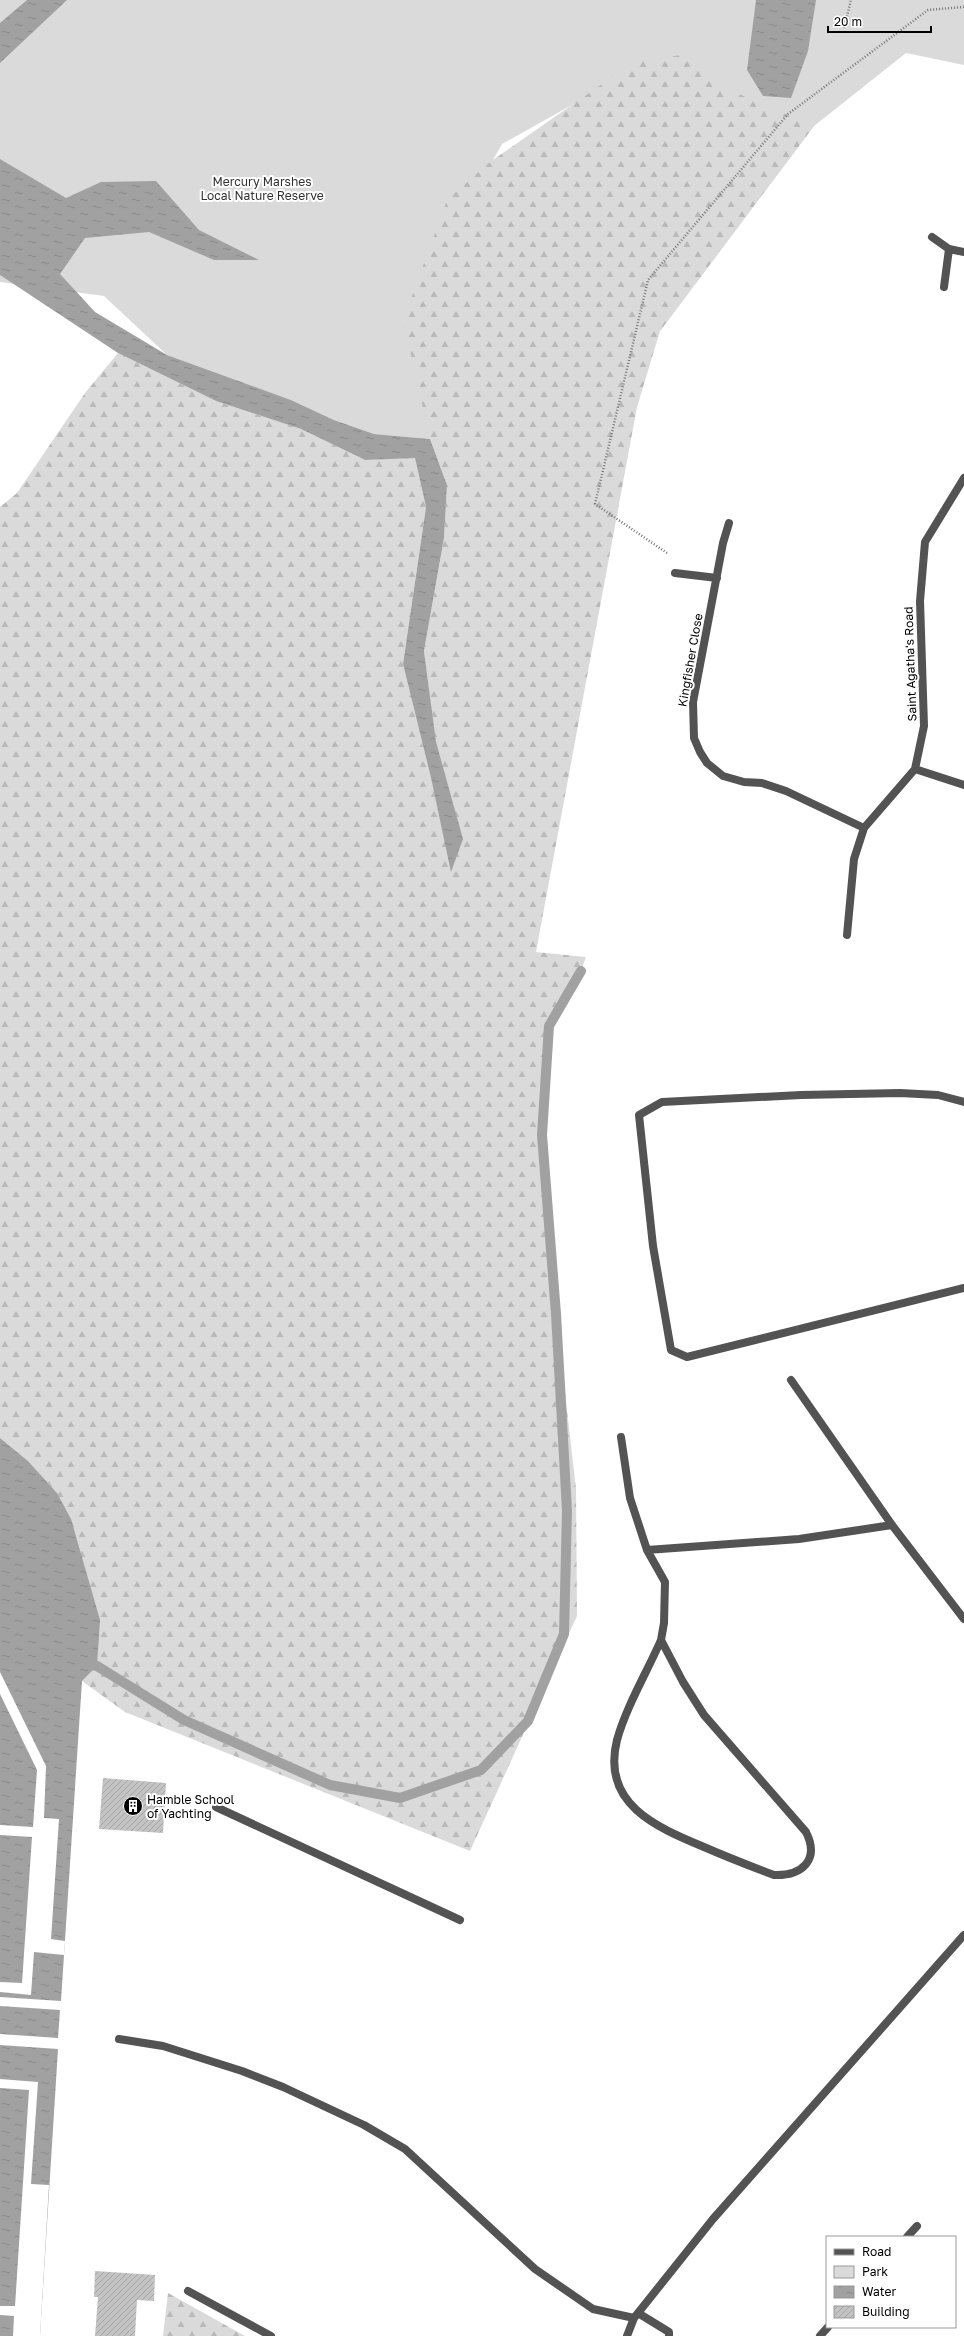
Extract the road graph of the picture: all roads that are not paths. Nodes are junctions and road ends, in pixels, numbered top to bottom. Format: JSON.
{"nodes":[{"id":1,"x":932,"y":237,"type":"dead end"},
{"id":2,"x":949,"y":249,"type":"junction"},
{"id":3,"x":964,"y":252,"type":"edge"},
{"id":4,"x":944,"y":287,"type":"dead end"},
{"id":5,"x":964,"y":478,"type":"edge"},
{"id":6,"x":729,"y":523,"type":"dead end"},
{"id":7,"x":675,"y":573,"type":"dead end"},
{"id":8,"x":717,"y":578,"type":"junction"},
{"id":9,"x":915,"y":769,"type":"junction"},
{"id":10,"x":964,"y":785,"type":"edge"},
{"id":11,"x":864,"y":828,"type":"junction"},
{"id":12,"x":847,"y":935,"type":"dead end"},
{"id":13,"x":964,"y":1102,"type":"edge"},
{"id":14,"x":964,"y":1288,"type":"edge"},
{"id":15,"x":791,"y":1380,"type":"dead end"},
{"id":16,"x":621,"y":1437,"type":"dead end"},
{"id":17,"x":892,"y":1525,"type":"junction"},
{"id":18,"x":647,"y":1550,"type":"junction"},
{"id":19,"x":964,"y":1619,"type":"edge"},
{"id":20,"x":661,"y":1640,"type":"junction"},
{"id":21,"x":216,"y":1807,"type":"dead end"},
{"id":22,"x":460,"y":1920,"type":"dead end"},
{"id":23,"x":964,"y":1934,"type":"edge"},
{"id":24,"x":119,"y":2039,"type":"dead end"},
{"id":25,"x":917,"y":2226,"type":"dead end"},
{"id":26,"x":908,"y":2236,"type":"edge"},
{"id":27,"x":188,"y":2291,"type":"dead end"},
{"id":28,"x":636,"y":2316,"type":"junction"},
{"id":29,"x":827,"y":2328,"type":"edge"},
{"id":30,"x":271,"y":2336,"type":"edge"},
{"id":31,"x":628,"y":2336,"type":"edge"},
{"id":32,"x":669,"y":2336,"type":"edge"},
{"id":33,"x":820,"y":2336,"type":"edge"}],
"edges":[{"from":1,"to":2,"type":"street"},
{"from":2,"to":3,"type":"street"},
{"from":2,"to":4,"type":"street"},
{"from":5,"to":9,"type":"street","name":"Saint Agatha's Road"},
{"from":6,"to":8,"type":"street","name":"Kingfisher Close"},
{"from":7,"to":8,"type":"street"},
{"from":8,"to":11,"type":"street","name":"Kingfisher Close"},
{"from":9,"to":10,"type":"street"},
{"from":9,"to":11,"type":"street","name":"Saint Agatha's Road"},
{"from":11,"to":12,"type":"street","name":"Saint Agatha's Road"},
{"from":13,"to":14,"type":"street"},
{"from":15,"to":17,"type":"street"},
{"from":16,"to":18,"type":"street"},
{"from":17,"to":18,"type":"street"},
{"from":17,"to":19,"type":"street"},
{"from":18,"to":20,"type":"street"},
{"from":20,"to":20,"type":"street"},
{"from":21,"to":22,"type":"street"},
{"from":23,"to":28,"type":"street"},
{"from":24,"to":28,"type":"street"},
{"from":25,"to":26,"type":"street"},
{"from":27,"to":30,"type":"street"},
{"from":28,"to":31,"type":"street"},
{"from":28,"to":32,"type":"street"},
{"from":29,"to":33,"type":"street"}]}
